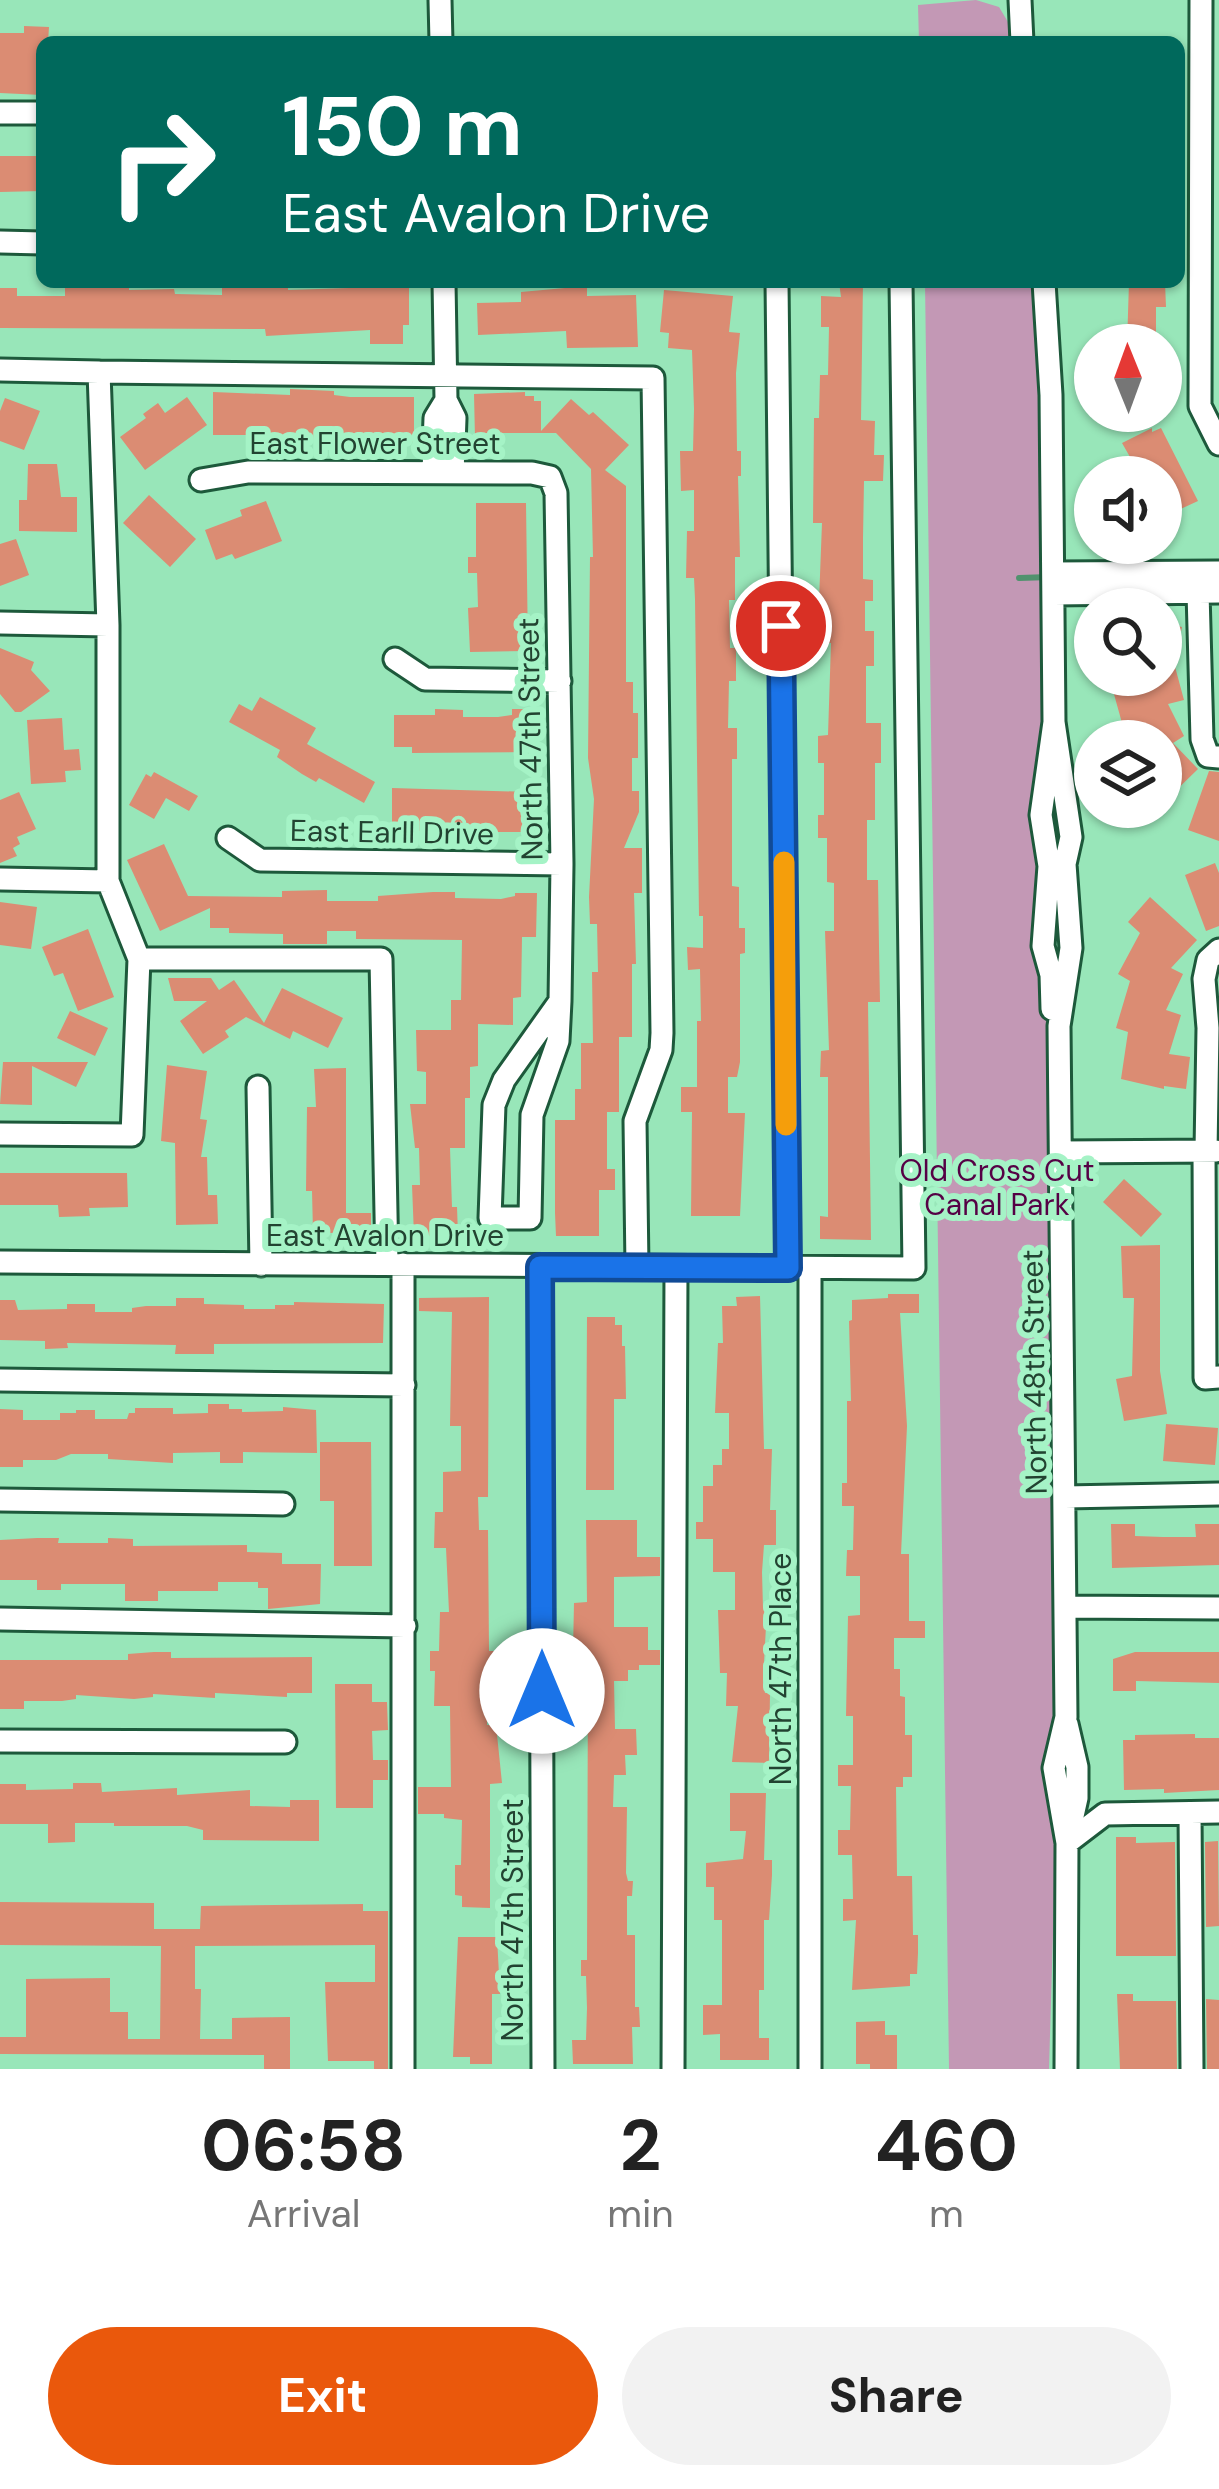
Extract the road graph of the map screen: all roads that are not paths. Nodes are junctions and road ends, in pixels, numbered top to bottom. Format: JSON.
{"nodes":[{"id":1,"x":440,"y":0,"type":"edge"},
{"id":2,"x":1020,"y":0,"type":"edge"},
{"id":3,"x":1201,"y":0,"type":"edge"},
{"id":4,"x":441,"y":36,"type":"edge"},
{"id":5,"x":1022,"y":36,"type":"edge"},
{"id":6,"x":1210,"y":102,"type":"edge"},
{"id":7,"x":0,"y":113,"type":"edge"},
{"id":8,"x":36,"y":113,"type":"edge"},
{"id":9,"x":1210,"y":220,"type":"edge"},
{"id":10,"x":0,"y":242,"type":"edge"},
{"id":11,"x":36,"y":243,"type":"edge"},
{"id":12,"x":444,"y":288,"type":"edge"},
{"id":13,"x":777,"y":288,"type":"edge"},
{"id":14,"x":901,"y":288,"type":"edge"},
{"id":15,"x":1044,"y":288,"type":"edge"},
{"id":16,"x":1211,"y":338,"type":"edge"},
{"id":17,"x":0,"y":370,"type":"edge"},
{"id":18,"x":99,"y":372,"type":"junction"},
{"id":19,"x":445,"y":374,"type":"junction"},
{"id":20,"x":1219,"y":444,"type":"edge"},
{"id":21,"x":443,"y":473,"type":"junction"},
{"id":22,"x":550,"y":476,"type":"joint"},
{"id":23,"x":201,"y":480,"type":"dead end"},
{"id":24,"x":1219,"y":572,"type":"edge"},
{"id":25,"x":1054,"y":584,"type":"junction"},
{"id":26,"x":1208,"y":592,"type":"edge"},
{"id":27,"x":0,"y":623,"type":"edge"},
{"id":28,"x":108,"y":625,"type":"junction"},
{"id":29,"x":395,"y":659,"type":"dead end"},
{"id":30,"x":560,"y":681,"type":"junction"},
{"id":31,"x":1210,"y":695,"type":"edge"},
{"id":32,"x":1219,"y":757,"type":"edge"},
{"id":33,"x":229,"y":838,"type":"dead end"},
{"id":34,"x":562,"y":864,"type":"junction"},
{"id":35,"x":0,"y":879,"type":"edge"},
{"id":36,"x":108,"y":881,"type":"junction"},
{"id":37,"x":1219,"y":950,"type":"edge"},
{"id":38,"x":139,"y":959,"type":"junction"},
{"id":39,"x":560,"y":1001,"type":"junction"},
{"id":40,"x":1214,"y":1025,"type":"edge"},
{"id":41,"x":258,"y":1087,"type":"dead end"},
{"id":42,"x":0,"y":1134,"type":"edge"},
{"id":43,"x":1210,"y":1151,"type":"edge"},
{"id":44,"x":1060,"y":1152,"type":"junction"},
{"id":45,"x":0,"y":1262,"type":"edge"},
{"id":46,"x":395,"y":1264,"type":"junction"},
{"id":47,"x":261,"y":1265,"type":"junction"},
{"id":48,"x":540,"y":1267,"type":"junction"},
{"id":49,"x":638,"y":1267,"type":"junction"},
{"id":50,"x":676,"y":1268,"type":"junction"},
{"id":51,"x":799,"y":1268,"type":"junction"},
{"id":52,"x":1212,"y":1378,"type":"edge"},
{"id":53,"x":0,"y":1380,"type":"edge"},
{"id":54,"x":404,"y":1385,"type":"junction"},
{"id":55,"x":1219,"y":1494,"type":"edge"},
{"id":56,"x":1065,"y":1497,"type":"junction"},
{"id":57,"x":0,"y":1500,"type":"edge"},
{"id":58,"x":283,"y":1504,"type":"dead end"},
{"id":59,"x":1067,"y":1607,"type":"junction"},
{"id":60,"x":1219,"y":1608,"type":"edge"},
{"id":61,"x":0,"y":1619,"type":"edge"},
{"id":62,"x":405,"y":1626,"type":"junction"},
{"id":63,"x":1066,"y":1718,"type":"junction"},
{"id":64,"x":0,"y":1741,"type":"edge"},
{"id":65,"x":285,"y":1742,"type":"dead end"},
{"id":66,"x":1077,"y":1787,"type":"junction"},
{"id":67,"x":1219,"y":1812,"type":"edge"},
{"id":68,"x":1190,"y":1813,"type":"junction"},
{"id":69,"x":1105,"y":1814,"type":"junction"},
{"id":70,"x":1067,"y":1843,"type":"junction"},
{"id":71,"x":403,"y":2069,"type":"edge"},
{"id":72,"x":543,"y":2069,"type":"edge"},
{"id":73,"x":673,"y":2069,"type":"edge"},
{"id":74,"x":810,"y":2069,"type":"edge"},
{"id":75,"x":1066,"y":2069,"type":"edge"},
{"id":76,"x":1192,"y":2069,"type":"edge"}],
"edges":[{"from":1,"to":4,"type":"street"},
{"from":2,"to":5,"type":"street"},
{"from":3,"to":6,"type":"street"},
{"from":6,"to":9,"type":"street"},
{"from":7,"to":8,"type":"street"},
{"from":9,"to":16,"type":"street"},
{"from":10,"to":11,"type":"street"},
{"from":12,"to":19,"type":"street"},
{"from":13,"to":51,"type":"street","name":"North 47th Place"},
{"from":14,"to":51,"type":"street","name":"East Avalon Drive"},
{"from":15,"to":25,"type":"street","name":"North 48th Street"},
{"from":16,"to":20,"type":"street"},
{"from":17,"to":18,"type":"street"},
{"from":18,"to":19,"type":"street"},
{"from":18,"to":28,"type":"street"},
{"from":19,"to":21,"type":"street"},
{"from":19,"to":49,"type":"street"},
{"from":21,"to":22,"type":"street","name":"East Flower Street"},
{"from":21,"to":23,"type":"street","name":"East Flower Street"},
{"from":22,"to":30,"type":"street","name":"North 47th Street"},
{"from":24,"to":25,"type":"street"},
{"from":25,"to":26,"type":"street"},
{"from":25,"to":44,"type":"street","name":"North 48th Street"},
{"from":26,"to":31,"type":"street"},
{"from":27,"to":28,"type":"street"},
{"from":28,"to":36,"type":"street"},
{"from":29,"to":30,"type":"street"},
{"from":30,"to":34,"type":"street","name":"North 47th Street"},
{"from":31,"to":32,"type":"street"},
{"from":33,"to":34,"type":"street","name":"East Earll Drive"},
{"from":34,"to":39,"type":"street","name":"North 47th Street"},
{"from":35,"to":36,"type":"street"},
{"from":36,"to":38,"type":"street"},
{"from":37,"to":40,"type":"street"},
{"from":38,"to":42,"type":"street"},
{"from":38,"to":46,"type":"street"},
{"from":39,"to":39,"type":"street","name":"North 47th Street"},
{"from":40,"to":43,"type":"street"},
{"from":41,"to":47,"type":"street"},
{"from":43,"to":44,"type":"street"},
{"from":43,"to":52,"type":"street"},
{"from":44,"to":56,"type":"street","name":"North 48th Street"},
{"from":45,"to":47,"type":"street","name":"East Avalon Drive"},
{"from":46,"to":47,"type":"street","name":"East Avalon Drive"},
{"from":46,"to":48,"type":"street","name":"East Avalon Drive"},
{"from":46,"to":54,"type":"street"},
{"from":48,"to":49,"type":"street","name":"East Avalon Drive"},
{"from":48,"to":72,"type":"street","name":"North 47th Street"},
{"from":49,"to":50,"type":"street","name":"East Avalon Drive"},
{"from":50,"to":51,"type":"street","name":"East Avalon Drive"},
{"from":50,"to":73,"type":"street"},
{"from":51,"to":74,"type":"street","name":"North 47th Place"},
{"from":53,"to":54,"type":"street"},
{"from":54,"to":62,"type":"street"},
{"from":55,"to":56,"type":"street"},
{"from":56,"to":59,"type":"street","name":"North 48th Street"},
{"from":57,"to":58,"type":"street"},
{"from":59,"to":60,"type":"street"},
{"from":59,"to":63,"type":"street","name":"North 48th Street"},
{"from":61,"to":62,"type":"street"},
{"from":62,"to":71,"type":"street"},
{"from":63,"to":66,"type":"street","name":"North 48th Street"},
{"from":63,"to":70,"type":"street","name":"North 48th Street"},
{"from":64,"to":65,"type":"street"},
{"from":66,"to":69,"type":"street"},
{"from":66,"to":70,"type":"street","name":"North 48th Street"},
{"from":67,"to":68,"type":"street"},
{"from":68,"to":69,"type":"street"},
{"from":68,"to":76,"type":"street"},
{"from":69,"to":70,"type":"street"},
{"from":70,"to":75,"type":"street","name":"North 48th Street"}]}
